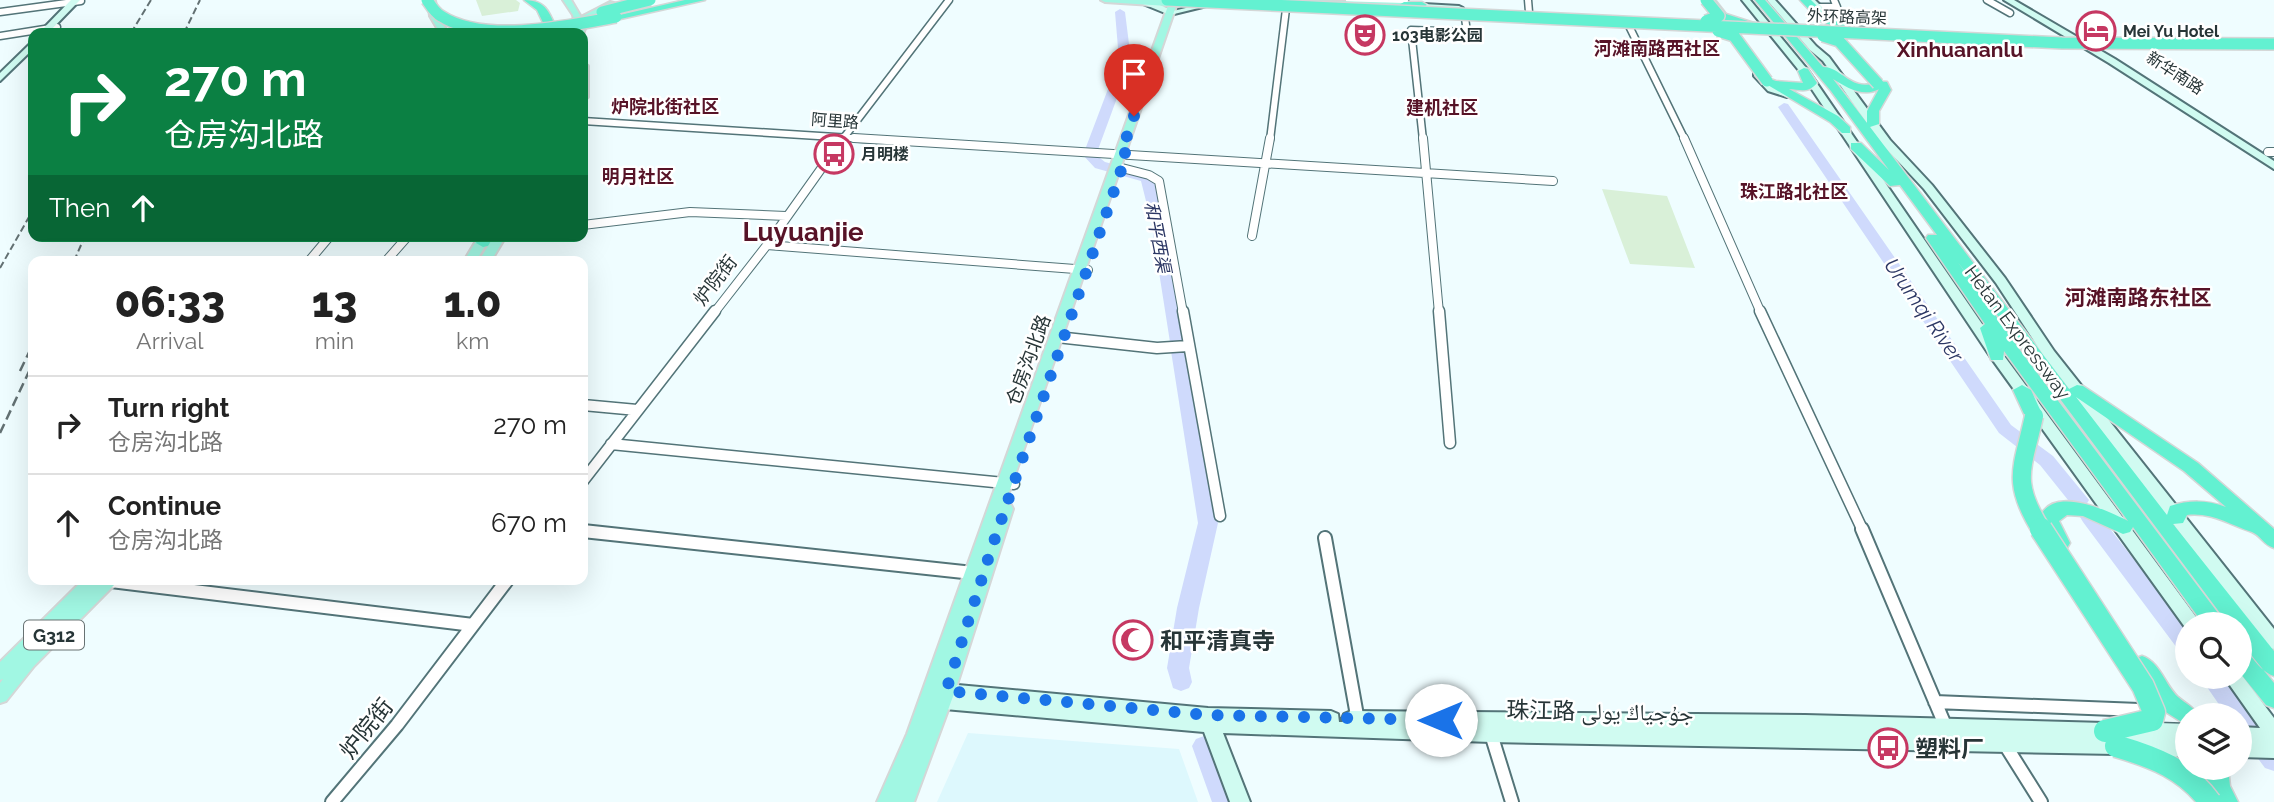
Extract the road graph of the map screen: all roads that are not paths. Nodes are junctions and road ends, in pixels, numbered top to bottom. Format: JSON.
{"nodes":[{"id":1,"x":429,"y":0,"type":"edge"},
{"id":2,"x":436,"y":0,"type":"edge"},
{"id":3,"x":529,"y":0,"type":"edge"},
{"id":4,"x":567,"y":0,"type":"edge"},
{"id":5,"x":631,"y":0,"type":"edge"},
{"id":6,"x":650,"y":0,"type":"edge"},
{"id":7,"x":683,"y":0,"type":"edge"},
{"id":8,"x":700,"y":0,"type":"edge"},
{"id":9,"x":949,"y":0,"type":"edge"},
{"id":10,"x":1105,"y":0,"type":"edge"},
{"id":11,"x":1262,"y":0,"type":"edge"},
{"id":12,"x":1308,"y":0,"type":"edge"},
{"id":13,"x":1349,"y":0,"type":"edge"},
{"id":14,"x":1528,"y":0,"type":"edge"},
{"id":15,"x":1701,"y":0,"type":"edge"},
{"id":16,"x":1708,"y":0,"type":"edge"},
{"id":17,"x":1748,"y":0,"type":"edge"},
{"id":18,"x":1760,"y":0,"type":"edge"},
{"id":19,"x":1771,"y":0,"type":"edge"},
{"id":20,"x":1803,"y":0,"type":"edge"},
{"id":21,"x":1810,"y":0,"type":"edge"},
{"id":22,"x":1834,"y":0,"type":"edge"},
{"id":23,"x":1987,"y":0,"type":"edge"},
{"id":24,"x":2008,"y":0,"type":"edge"},
{"id":25,"x":2021,"y":0,"type":"edge"},
{"id":26,"x":78,"y":1,"type":"edge"},
{"id":27,"x":1202,"y":3,"type":"edge"},
{"id":28,"x":1404,"y":3,"type":"edge"},
{"id":29,"x":1176,"y":4,"type":"edge"},
{"id":30,"x":1818,"y":7,"type":"junction"},
{"id":31,"x":1286,"y":9,"type":"junction"},
{"id":32,"x":0,"y":12,"type":"edge"},
{"id":33,"x":1360,"y":12,"type":"junction"},
{"id":34,"x":1389,"y":13,"type":"joint"},
{"id":35,"x":2010,"y":13,"type":"dead end"},
{"id":36,"x":1524,"y":15,"type":"junction"},
{"id":37,"x":1547,"y":16,"type":"junction"},
{"id":38,"x":1465,"y":18,"type":"junction"},
{"id":39,"x":1650,"y":22,"type":"junction"},
{"id":40,"x":1791,"y":22,"type":"junction"},
{"id":41,"x":1749,"y":23,"type":"junction"},
{"id":42,"x":1711,"y":24,"type":"junction"},
{"id":43,"x":1629,"y":26,"type":"junction"},
{"id":44,"x":1844,"y":27,"type":"junction"},
{"id":45,"x":52,"y":28,"type":"edge"},
{"id":46,"x":441,"y":28,"type":"edge"},
{"id":47,"x":486,"y":28,"type":"edge"},
{"id":48,"x":551,"y":28,"type":"edge"},
{"id":49,"x":556,"y":28,"type":"edge"},
{"id":50,"x":574,"y":28,"type":"edge"},
{"id":51,"x":579,"y":28,"type":"edge"},
{"id":52,"x":581,"y":28,"type":"edge"},
{"id":53,"x":1677,"y":28,"type":"junction"},
{"id":54,"x":1768,"y":31,"type":"junction"},
{"id":55,"x":1808,"y":32,"type":"junction"},
{"id":56,"x":28,"y":33,"type":"edge"},
{"id":57,"x":1863,"y":33,"type":"junction"},
{"id":58,"x":0,"y":36,"type":"edge"},
{"id":59,"x":2011,"y":38,"type":"junction"},
{"id":60,"x":2074,"y":38,"type":"junction"},
{"id":61,"x":2044,"y":42,"type":"junction"},
{"id":62,"x":2274,"y":43,"type":"edge"},
{"id":63,"x":2090,"y":44,"type":"junction"},
{"id":64,"x":28,"y":49,"type":"edge"},
{"id":65,"x":2105,"y":49,"type":"junction"},
{"id":66,"x":28,"y":57,"type":"edge"},
{"id":67,"x":1808,"y":66,"type":"junction"},
{"id":68,"x":0,"y":78,"type":"edge"},
{"id":69,"x":1769,"y":81,"type":"junction"},
{"id":70,"x":1843,"y":81,"type":"junction"},
{"id":71,"x":1881,"y":84,"type":"junction"},
{"id":72,"x":0,"y":85,"type":"edge"},
{"id":73,"x":1787,"y":94,"type":"junction"},
{"id":74,"x":2187,"y":110,"type":"junction"},
{"id":75,"x":2203,"y":110,"type":"junction"},
{"id":76,"x":588,"y":121,"type":"edge"},
{"id":77,"x":1873,"y":124,"type":"junction"},
{"id":78,"x":1846,"y":130,"type":"junction"},
{"id":79,"x":846,"y":136,"type":"junction"},
{"id":80,"x":1886,"y":142,"type":"junction"},
{"id":81,"x":1856,"y":146,"type":"junction"},
{"id":82,"x":1124,"y":153,"type":"junction"},
{"id":83,"x":2272,"y":153,"type":"edge"},
{"id":84,"x":1266,"y":162,"type":"junction"},
{"id":85,"x":2274,"y":166,"type":"edge"},
{"id":86,"x":1119,"y":170,"type":"junction"},
{"id":87,"x":1427,"y":172,"type":"junction"},
{"id":88,"x":1553,"y":181,"type":"dead end"},
{"id":89,"x":1902,"y":185,"type":"junction"},
{"id":90,"x":786,"y":216,"type":"junction"},
{"id":91,"x":588,"y":224,"type":"edge"},
{"id":92,"x":1252,"y":236,"type":"dead end"},
{"id":93,"x":325,"y":242,"type":"edge"},
{"id":94,"x":403,"y":242,"type":"edge"},
{"id":95,"x":767,"y":245,"type":"junction"},
{"id":96,"x":313,"y":256,"type":"edge"},
{"id":97,"x":390,"y":256,"type":"edge"},
{"id":98,"x":1085,"y":269,"type":"junction"},
{"id":99,"x":1968,"y":287,"type":"junction"},
{"id":100,"x":1985,"y":289,"type":"junction"},
{"id":101,"x":1061,"y":338,"type":"junction"},
{"id":102,"x":1188,"y":346,"type":"junction"},
{"id":103,"x":2049,"y":353,"type":"junction"},
{"id":104,"x":1997,"y":356,"type":"junction"},
{"id":105,"x":2022,"y":390,"type":"junction"},
{"id":106,"x":2077,"y":390,"type":"junction"},
{"id":107,"x":588,"y":405,"type":"edge"},
{"id":108,"x":637,"y":410,"type":"junction"},
{"id":109,"x":611,"y":443,"type":"junction"},
{"id":110,"x":1450,"y":443,"type":"dead end"},
{"id":111,"x":588,"y":474,"type":"edge"},
{"id":112,"x":1009,"y":484,"type":"junction"},
{"id":113,"x":1220,"y":516,"type":"dead end"},
{"id":114,"x":2176,"y":518,"type":"junction"},
{"id":115,"x":2123,"y":527,"type":"junction"},
{"id":116,"x":588,"y":532,"type":"edge"},
{"id":117,"x":1325,"y":538,"type":"dead end"},
{"id":118,"x":2273,"y":545,"type":"edge"},
{"id":119,"x":973,"y":573,"type":"junction"},
{"id":120,"x":100,"y":585,"type":"edge"},
{"id":121,"x":101,"y":585,"type":"edge"},
{"id":122,"x":141,"y":585,"type":"edge"},
{"id":123,"x":503,"y":585,"type":"edge"},
{"id":124,"x":2184,"y":612,"type":"edge"},
{"id":125,"x":2206,"y":612,"type":"edge"},
{"id":126,"x":473,"y":625,"type":"junction"},
{"id":127,"x":2274,"y":642,"type":"edge"},
{"id":128,"x":2274,"y":667,"type":"edge"},
{"id":129,"x":2252,"y":672,"type":"edge"},
{"id":130,"x":0,"y":673,"type":"edge"},
{"id":131,"x":2242,"y":689,"type":"edge"},
{"id":132,"x":0,"y":696,"type":"edge"},
{"id":133,"x":937,"y":696,"type":"junction"},
{"id":134,"x":2274,"y":699,"type":"edge"},
{"id":135,"x":1935,"y":702,"type":"junction"},
{"id":136,"x":2175,"y":708,"type":"edge"},
{"id":137,"x":1209,"y":720,"type":"junction"},
{"id":138,"x":1358,"y":724,"type":"junction"},
{"id":139,"x":1945,"y":725,"type":"junction"},
{"id":140,"x":1491,"y":734,"type":"junction"},
{"id":141,"x":2175,"y":734,"type":"edge"},
{"id":142,"x":2274,"y":734,"type":"edge"},
{"id":143,"x":2252,"y":735,"type":"edge"},
{"id":144,"x":2110,"y":738,"type":"junction"},
{"id":145,"x":2003,"y":743,"type":"junction"},
{"id":146,"x":2175,"y":746,"type":"edge"},
{"id":147,"x":2252,"y":749,"type":"edge"},
{"id":148,"x":2274,"y":750,"type":"edge"},
{"id":149,"x":2217,"y":780,"type":"edge"},
{"id":150,"x":332,"y":802,"type":"edge"},
{"id":151,"x":887,"y":802,"type":"edge"},
{"id":152,"x":904,"y":802,"type":"edge"},
{"id":153,"x":1240,"y":802,"type":"edge"},
{"id":154,"x":1512,"y":802,"type":"edge"},
{"id":155,"x":2041,"y":802,"type":"edge"},
{"id":156,"x":2200,"y":802,"type":"edge"},
{"id":157,"x":2210,"y":802,"type":"edge"},
{"id":158,"x":2226,"y":802,"type":"edge"}],
"edges":[{"from":1,"to":46,"type":"main road"},
{"from":1,"to":47,"type":"highway","bridge":true},
{"from":2,"to":7,"type":"highway","bridge":true},
{"from":3,"to":48,"type":"highway"},
{"from":4,"to":51,"type":"main road"},
{"from":5,"to":52,"type":"main road"},
{"from":6,"to":50,"type":"highway","bridge":true},
{"from":8,"to":49,"type":"highway","bridge":true},
{"from":9,"to":79,"type":"street","name":"炉院街"},
{"from":10,"to":29,"type":"main road"},
{"from":11,"to":37,"type":"highway","name":"外环路高架","bridge":true},
{"from":12,"to":28,"type":"main road"},
{"from":13,"to":28,"type":"street"},
{"from":14,"to":36,"type":"street"},
{"from":15,"to":42,"type":"street"},
{"from":16,"to":41,"type":"highway","bridge":true},
{"from":16,"to":42,"type":"highway","bridge":true},
{"from":17,"to":54,"type":"street"},
{"from":17,"to":89,"type":"highway","name":"Hetan Expressway"},
{"from":18,"to":67,"type":"highway","name":"Hetan Expressway"},
{"from":19,"to":40,"type":"street"},
{"from":20,"to":44,"type":"highway"},
{"from":20,"to":55,"type":"highway"},
{"from":21,"to":30,"type":"street"},
{"from":22,"to":30,"type":"street"},
{"from":23,"to":35,"type":"street"},
{"from":24,"to":60,"type":"street"},
{"from":25,"to":63,"type":"street","name":"新华南路"},
{"from":26,"to":32,"type":"street"},
{"from":26,"to":45,"type":"street"},
{"from":27,"to":29,"type":"highway","name":"外环路高架","bridge":true},
{"from":27,"to":29,"type":"highway","bridge":true},
{"from":27,"to":29,"type":"street"},
{"from":27,"to":31,"type":"main road"},
{"from":27,"to":36,"type":"highway","name":"外环路高架","bridge":true},
{"from":28,"to":36,"type":"street"},
{"from":28,"to":39,"type":"highway"},
{"from":29,"to":82,"type":"main road","name":"仓房沟北路"},
{"from":30,"to":57,"type":"street"},
{"from":31,"to":33,"type":"main road"},
{"from":31,"to":84,"type":"street"},
{"from":33,"to":34,"type":"main road"},
{"from":33,"to":38,"type":"street"},
{"from":34,"to":39,"type":"highway","bridge":true},
{"from":36,"to":39,"type":"highway","bridge":true},
{"from":36,"to":42,"type":"street"},
{"from":36,"to":61,"type":"highway","name":"外环路高架","bridge":true},
{"from":37,"to":39,"type":"highway","bridge":true},
{"from":37,"to":59,"type":"highway","name":"外环路高架","bridge":true},
{"from":38,"to":43,"type":"street"},
{"from":38,"to":87,"type":"street"},
{"from":39,"to":42,"type":"highway","bridge":true},
{"from":40,"to":55,"type":"street"},
{"from":40,"to":57,"type":"street"},
{"from":41,"to":42,"type":"highway","bridge":true},
{"from":41,"to":55,"type":"highway","bridge":true},
{"from":42,"to":54,"type":"highway","bridge":true},
{"from":42,"to":69,"type":"highway","bridge":true},
{"from":43,"to":53,"type":"street"},
{"from":43,"to":135,"type":"street"},
{"from":44,"to":55,"type":"highway"},
{"from":44,"to":59,"type":"highway","bridge":true},
{"from":53,"to":54,"type":"street"},
{"from":53,"to":73,"type":"street"},
{"from":54,"to":55,"type":"highway","bridge":true},
{"from":54,"to":67,"type":"street"},
{"from":54,"to":69,"type":"highway","bridge":true},
{"from":55,"to":57,"type":"highway","bridge":true},
{"from":55,"to":63,"type":"street"},
{"from":55,"to":70,"type":"street"},
{"from":55,"to":71,"type":"highway","bridge":true},
{"from":56,"to":58,"type":"street"},
{"from":57,"to":60,"type":"street"},
{"from":57,"to":61,"type":"highway","bridge":true},
{"from":57,"to":71,"type":"highway","bridge":true},
{"from":59,"to":62,"type":"highway","name":"外环路高架","bridge":true},
{"from":60,"to":63,"type":"main road"},
{"from":61,"to":62,"type":"highway","name":"外环路高架","bridge":true},
{"from":62,"to":63,"type":"main road"},
{"from":62,"to":65,"type":"main road"},
{"from":63,"to":65,"type":"street","name":"新华南路"},
{"from":63,"to":74,"type":"street","name":"新华南路"},
{"from":64,"to":68,"type":"street"},
{"from":65,"to":75,"type":"street","name":"新华南路"},
{"from":66,"to":72,"type":"street"},
{"from":67,"to":69,"type":"highway"},
{"from":67,"to":70,"type":"highway"},
{"from":67,"to":78,"type":"street"},
{"from":67,"to":89,"type":"highway","name":"Hetan Expressway"},
{"from":69,"to":73,"type":"highway"},
{"from":70,"to":71,"type":"highway"},
{"from":70,"to":77,"type":"street"},
{"from":71,"to":77,"type":"highway"},
{"from":73,"to":78,"type":"highway"},
{"from":74,"to":75,"type":"street"},
{"from":74,"to":85,"type":"street","name":"新华南路"},
{"from":75,"to":83,"type":"street","name":"新华南路"},
{"from":76,"to":79,"type":"street","name":"阿里路"},
{"from":77,"to":80,"type":"street"},
{"from":78,"to":81,"type":"street"},
{"from":79,"to":82,"type":"street","name":"阿里路"},
{"from":79,"to":90,"type":"street","name":"炉院街"},
{"from":80,"to":89,"type":"highway"},
{"from":80,"to":103,"type":"street"},
{"from":81,"to":89,"type":"highway"},
{"from":81,"to":104,"type":"street"},
{"from":82,"to":84,"type":"street","name":"阿里路"},
{"from":82,"to":86,"type":"main road","name":"仓房沟北路"},
{"from":84,"to":87,"type":"street","name":"阿里路"},
{"from":84,"to":92,"type":"street"},
{"from":86,"to":98,"type":"main road","name":"仓房沟北路"},
{"from":86,"to":102,"type":"street"},
{"from":87,"to":88,"type":"street","name":"阿里路"},
{"from":87,"to":110,"type":"street"},
{"from":89,"to":99,"type":"highway","name":"Hetan Expressway"},
{"from":89,"to":100,"type":"highway","name":"Hetan Expressway"},
{"from":90,"to":91,"type":"street"},
{"from":90,"to":95,"type":"street","name":"炉院街"},
{"from":93,"to":96,"type":"street"},
{"from":94,"to":97,"type":"street"},
{"from":95,"to":98,"type":"street"},
{"from":95,"to":108,"type":"street","name":"炉院街"},
{"from":98,"to":101,"type":"main road","name":"仓房沟北路"},
{"from":99,"to":104,"type":"highway"},
{"from":99,"to":125,"type":"highway","name":"Hetan Expressway"},
{"from":100,"to":103,"type":"highway"},
{"from":100,"to":128,"type":"highway","name":"Hetan Expressway"},
{"from":101,"to":102,"type":"street"},
{"from":101,"to":112,"type":"main road","name":"仓房沟北路"},
{"from":102,"to":113,"type":"street"},
{"from":103,"to":106,"type":"street"},
{"from":104,"to":105,"type":"street"},
{"from":105,"to":115,"type":"street"},
{"from":105,"to":144,"type":"highway","bridge":true},
{"from":106,"to":114,"type":"street"},
{"from":106,"to":118,"type":"highway"},
{"from":107,"to":108,"type":"street"},
{"from":108,"to":109,"type":"street","name":"炉院街"},
{"from":109,"to":111,"type":"street","name":"炉院街"},
{"from":109,"to":112,"type":"street"},
{"from":112,"to":119,"type":"main road","name":"仓房沟北路"},
{"from":112,"to":133,"type":"main road","name":"仓房沟北路"},
{"from":114,"to":118,"type":"highway"},
{"from":114,"to":127,"type":"street"},
{"from":115,"to":124,"type":"street"},
{"from":115,"to":136,"type":"highway"},
{"from":116,"to":119,"type":"street"},
{"from":117,"to":138,"type":"street"},
{"from":119,"to":133,"type":"main road","name":"仓房沟北路"},
{"from":120,"to":130,"type":"main road","number":"G312"},
{"from":121,"to":132,"type":"main road","number":"G312"},
{"from":122,"to":126,"type":"street"},
{"from":123,"to":126,"type":"street","name":"炉院街"},
{"from":126,"to":150,"type":"street","name":"炉院街"},
{"from":129,"to":134,"type":"highway"},
{"from":131,"to":142,"type":"street"},
{"from":133,"to":137,"type":"street","name":"珠江路 جۇجياڭ يولى"},
{"from":133,"to":151,"type":"main road","name":"仓房沟北路"},
{"from":133,"to":152,"type":"main road"},
{"from":135,"to":139,"type":"street"},
{"from":135,"to":156,"type":"street"},
{"from":137,"to":138,"type":"street","name":"珠江路 جۇجياڭ يولى"},
{"from":137,"to":153,"type":"street"},
{"from":138,"to":139,"type":"street","name":"珠江路 جۇجياڭ يولى"},
{"from":138,"to":140,"type":"street","name":"珠江路 جۇجياڭ يولى"},
{"from":139,"to":144,"type":"street","name":"珠江路 جۇجياڭ يولى"},
{"from":140,"to":145,"type":"street","name":"珠江路 جۇجياڭ يولى"},
{"from":140,"to":154,"type":"street"},
{"from":141,"to":144,"type":"street","name":"珠江路 جۇجياڭ يولى","bridge":true},
{"from":142,"to":143,"type":"street"},
{"from":144,"to":145,"type":"street","name":"珠江路 جۇجياڭ يولى"},
{"from":144,"to":146,"type":"street","name":"珠江路 جۇجياڭ يولى","bridge":true},
{"from":144,"to":157,"type":"highway","bridge":true},
{"from":145,"to":155,"type":"street"},
{"from":147,"to":148,"type":"street"},
{"from":149,"to":158,"type":"highway"}]}
